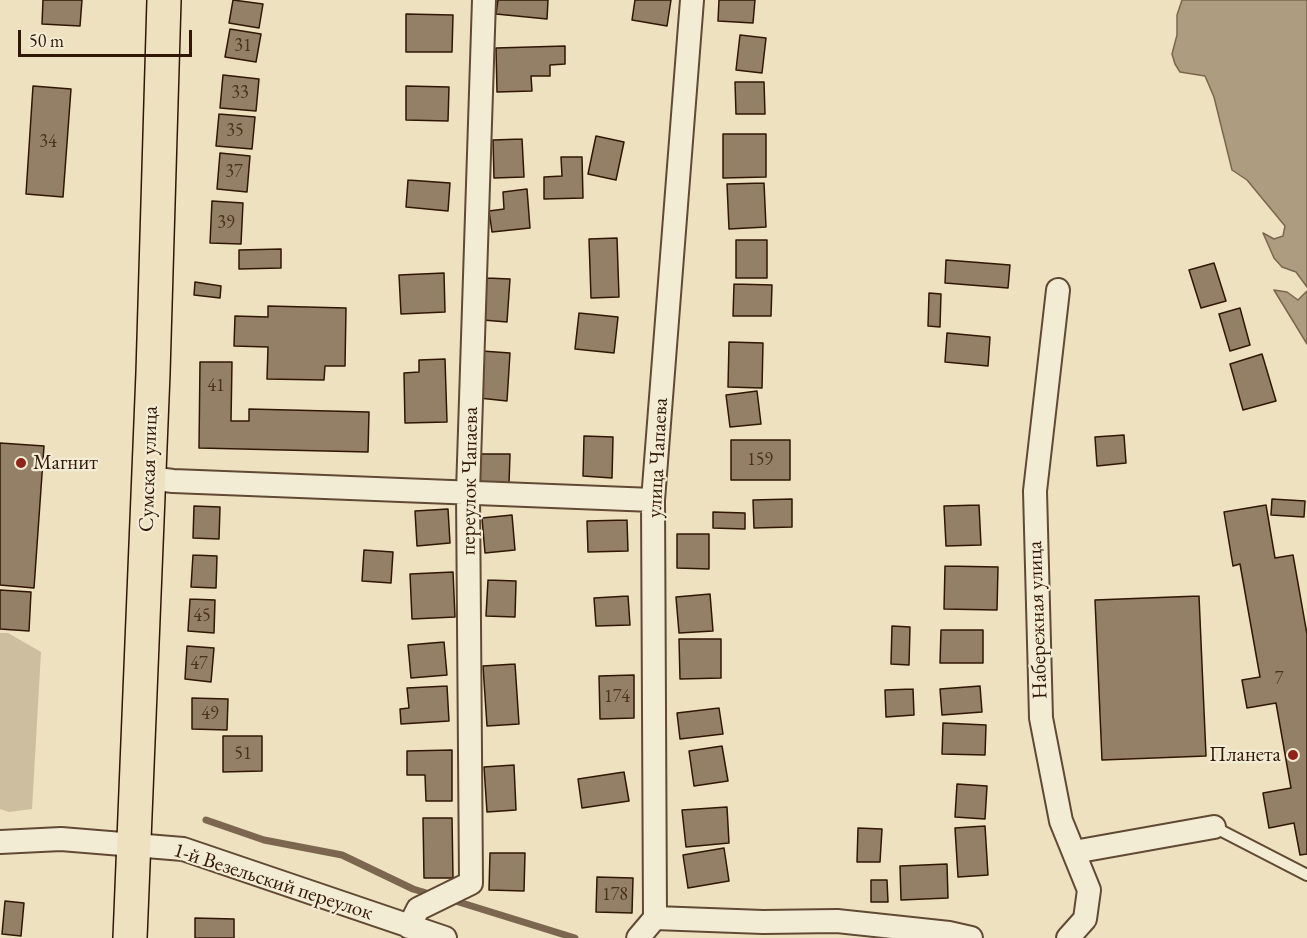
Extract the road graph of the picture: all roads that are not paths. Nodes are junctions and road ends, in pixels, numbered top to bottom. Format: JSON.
{"nodes":[{"id":1,"x":164,"y":0,"type":"edge"},
{"id":2,"x":484,"y":0,"type":"edge"},
{"id":3,"x":692,"y":0,"type":"edge"},
{"id":4,"x":1058,"y":290,"type":"dead end"},
{"id":5,"x":149,"y":478,"type":"junction"},
{"id":6,"x":468,"y":492,"type":"junction"},
{"id":7,"x":654,"y":500,"type":"junction"},
{"id":8,"x":1214,"y":827,"type":"joint"},
{"id":9,"x":0,"y":842,"type":"edge"},
{"id":10,"x":134,"y":845,"type":"junction"},
{"id":11,"x":1074,"y":852,"type":"junction"},
{"id":12,"x":1307,"y":875,"type":"edge"},
{"id":13,"x":655,"y":918,"type":"junction"},
{"id":14,"x":410,"y":927,"type":"junction"},
{"id":15,"x":130,"y":938,"type":"edge"},
{"id":16,"x":445,"y":938,"type":"edge"},
{"id":17,"x":638,"y":938,"type":"edge"},
{"id":18,"x":971,"y":938,"type":"edge"},
{"id":19,"x":1068,"y":938,"type":"edge"}],
"edges":[{"from":1,"to":5,"type":"main road","name":"Сумская улица"},
{"from":2,"to":6,"type":"street","name":"переулок Чапаева"},
{"from":3,"to":7,"type":"street","name":"улица Чапаева"},
{"from":4,"to":11,"type":"street","name":"Набережная улица"},
{"from":5,"to":6,"type":"street"},
{"from":5,"to":10,"type":"main road","name":"Сумская улица"},
{"from":6,"to":7,"type":"street"},
{"from":6,"to":14,"type":"street","name":"переулок Чапаева"},
{"from":7,"to":13,"type":"street","name":"улица Чапаева"},
{"from":8,"to":11,"type":"street"},
{"from":8,"to":12,"type":"lane"},
{"from":9,"to":10,"type":"street","name":"1-й Везельский переулок"},
{"from":10,"to":14,"type":"street","name":"1-й Везельский переулок"},
{"from":10,"to":15,"type":"main road","name":"Сумская улица"},
{"from":11,"to":19,"type":"street","name":"Набережная улица"},
{"from":13,"to":17,"type":"street"},
{"from":13,"to":18,"type":"street"},
{"from":14,"to":16,"type":"street","name":"1-й Везельский переулок"}]}
